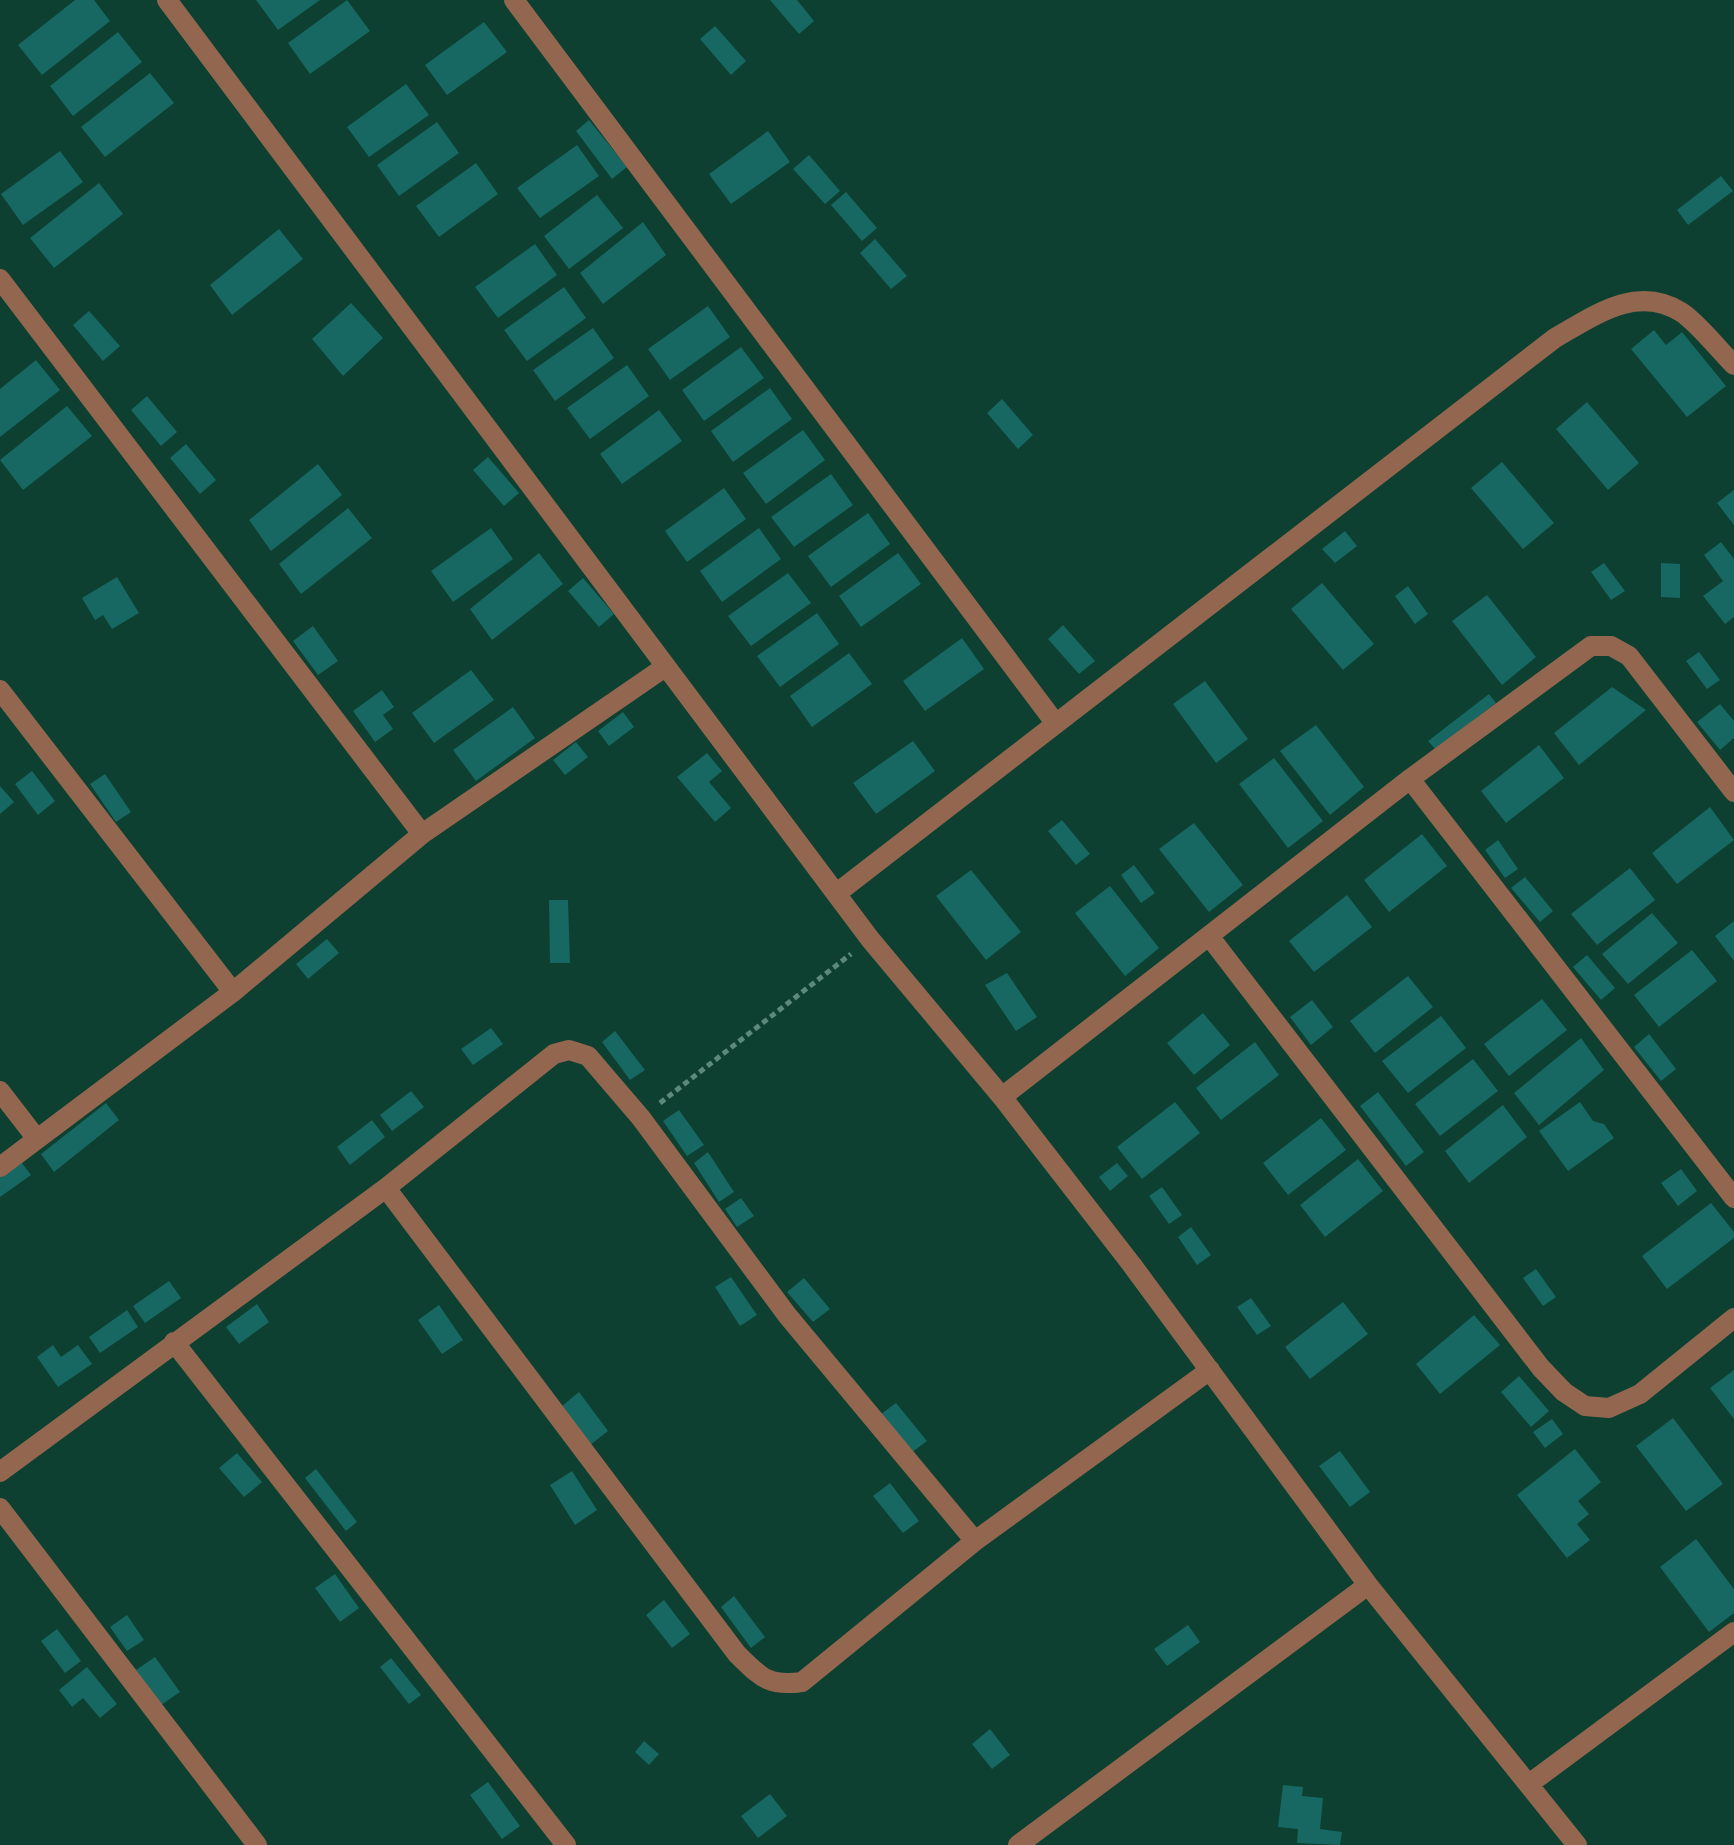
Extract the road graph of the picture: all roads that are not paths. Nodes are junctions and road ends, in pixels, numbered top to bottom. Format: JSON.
{"nodes":[{"id":1,"x":167,"y":0,"type":"edge"},
{"id":2,"x":514,"y":0,"type":"edge"},
{"id":3,"x":0,"y":279,"type":"edge"},
{"id":4,"x":1734,"y":365,"type":"edge"},
{"id":5,"x":665,"y":667,"type":"junction"},
{"id":6,"x":0,"y":690,"type":"edge"},
{"id":7,"x":1056,"y":724,"type":"junction"},
{"id":8,"x":1410,"y":779,"type":"junction"},
{"id":9,"x":1734,"y":792,"type":"edge"},
{"id":10,"x":422,"y":834,"type":"junction"},
{"id":11,"x":837,"y":893,"type":"junction"},
{"id":12,"x":1209,"y":936,"type":"junction"},
{"id":13,"x":233,"y":992,"type":"junction"},
{"id":14,"x":0,"y":1091,"type":"edge"},
{"id":15,"x":1002,"y":1097,"type":"junction"},
{"id":16,"x":37,"y":1139,"type":"junction"},
{"id":17,"x":0,"y":1167,"type":"edge"},
{"id":18,"x":386,"y":1188,"type":"junction"},
{"id":19,"x":1734,"y":1198,"type":"edge"},
{"id":20,"x":1734,"y":1318,"type":"edge"},
{"id":21,"x":174,"y":1342,"type":"junction"},
{"id":22,"x":1210,"y":1370,"type":"junction"},
{"id":23,"x":0,"y":1472,"type":"edge"},
{"id":24,"x":0,"y":1508,"type":"edge"},
{"id":25,"x":975,"y":1541,"type":"junction"},
{"id":26,"x":1368,"y":1585,"type":"junction"},
{"id":27,"x":1734,"y":1632,"type":"edge"},
{"id":28,"x":1529,"y":1784,"type":"junction"},
{"id":29,"x":257,"y":1845,"type":"edge"},
{"id":30,"x":566,"y":1845,"type":"edge"},
{"id":31,"x":1018,"y":1845,"type":"edge"},
{"id":32,"x":1577,"y":1845,"type":"edge"}],
"edges":[{"from":1,"to":5,"type":"street"},
{"from":2,"to":7,"type":"street"},
{"from":3,"to":10,"type":"street"},
{"from":4,"to":7,"type":"street"},
{"from":5,"to":10,"type":"street"},
{"from":5,"to":11,"type":"street"},
{"from":6,"to":13,"type":"street"},
{"from":7,"to":11,"type":"street"},
{"from":8,"to":9,"type":"street"},
{"from":8,"to":12,"type":"street"},
{"from":8,"to":19,"type":"street"},
{"from":10,"to":13,"type":"street"},
{"from":11,"to":15,"type":"street"},
{"from":12,"to":15,"type":"street"},
{"from":12,"to":20,"type":"street"},
{"from":13,"to":16,"type":"street"},
{"from":14,"to":16,"type":"street"},
{"from":15,"to":22,"type":"street"},
{"from":16,"to":17,"type":"street"},
{"from":18,"to":21,"type":"street"},
{"from":18,"to":25,"type":"street"},
{"from":18,"to":25,"type":"street"},
{"from":21,"to":23,"type":"street"},
{"from":21,"to":30,"type":"street"},
{"from":22,"to":25,"type":"street"},
{"from":22,"to":26,"type":"street"},
{"from":24,"to":29,"type":"street"},
{"from":26,"to":28,"type":"street"},
{"from":26,"to":31,"type":"street"},
{"from":27,"to":28,"type":"street"},
{"from":28,"to":32,"type":"street"}]}
